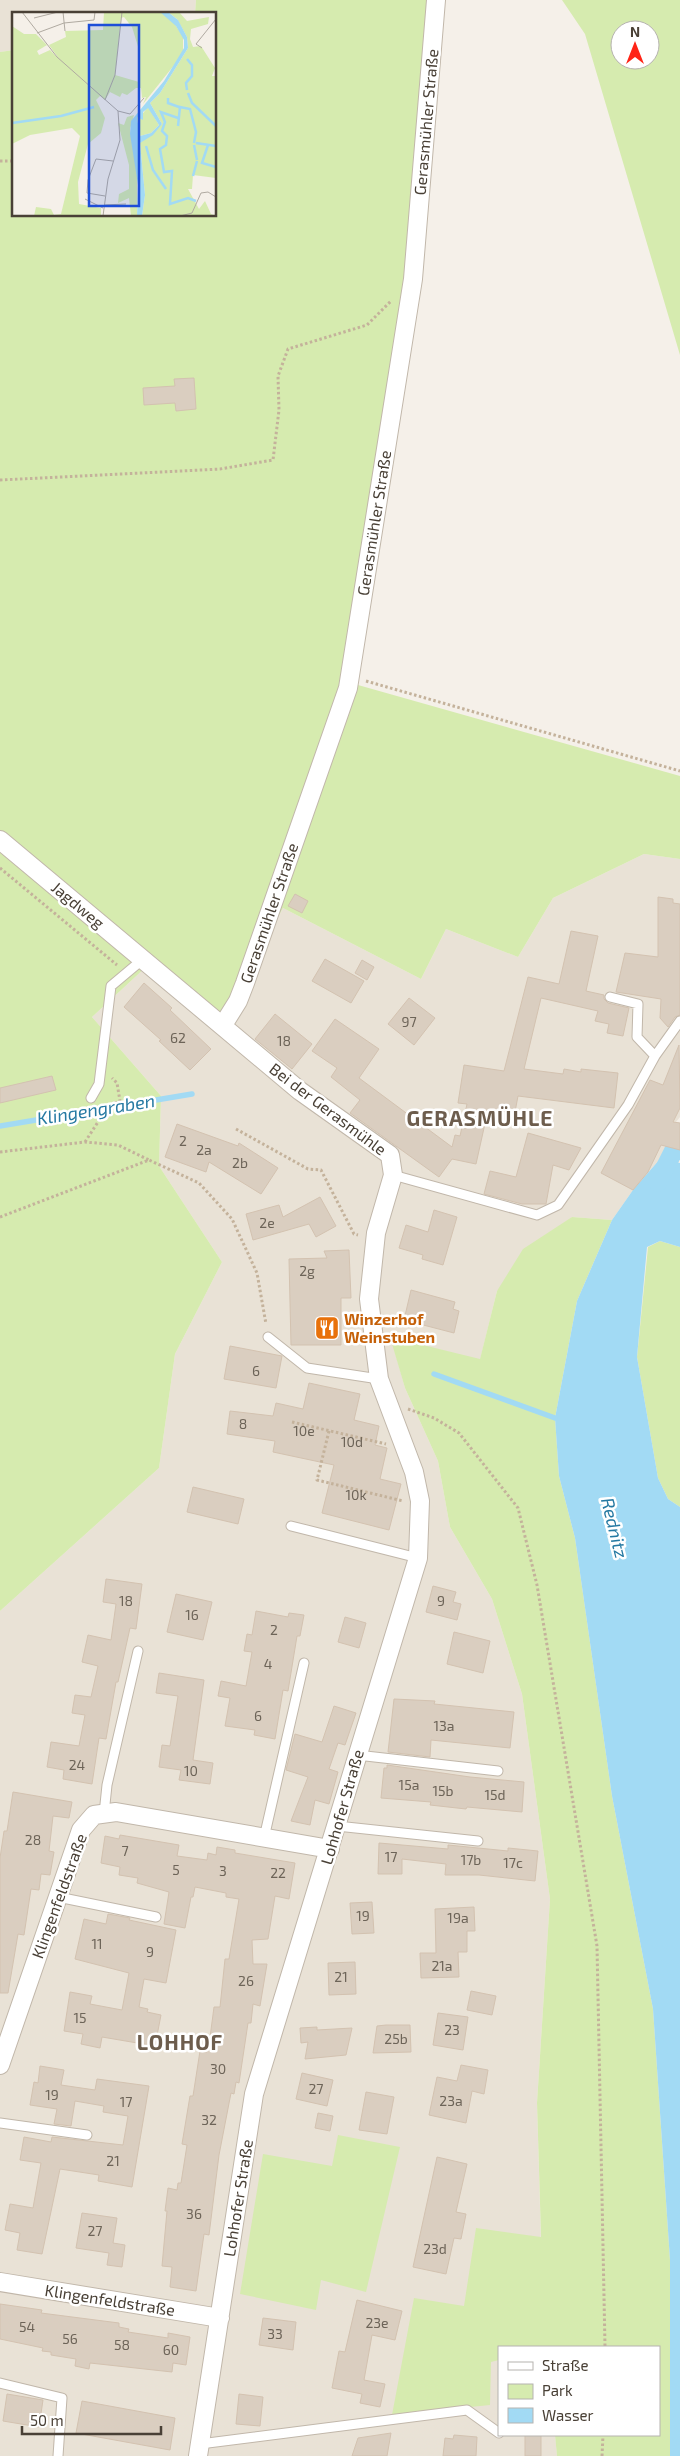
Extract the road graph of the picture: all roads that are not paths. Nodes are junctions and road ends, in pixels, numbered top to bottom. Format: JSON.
{"nodes":[{"id":1,"x":436,"y":0,"type":"edge"},
{"id":2,"x":0,"y":840,"type":"edge"},
{"id":3,"x":142,"y":960,"type":"junction"},
{"id":4,"x":156,"y":971,"type":"joint"},
{"id":5,"x":610,"y":997,"type":"dead end"},
{"id":6,"x":680,"y":1021,"type":"edge"},
{"id":7,"x":223,"y":1026,"type":"junction"},
{"id":8,"x":655,"y":1056,"type":"junction"},
{"id":9,"x":91,"y":1098,"type":"dead end"},
{"id":10,"x":393,"y":1175,"type":"junction"},
{"id":11,"x":268,"y":1337,"type":"road end"},
{"id":12,"x":379,"y":1379,"type":"junction"},
{"id":13,"x":291,"y":1526,"type":"dead end"},
{"id":14,"x":418,"y":1558,"type":"junction"},
{"id":15,"x":138,"y":1651,"type":"dead end"},
{"id":16,"x":304,"y":1663,"type":"dead end"},
{"id":17,"x":357,"y":1755,"type":"junction"},
{"id":18,"x":498,"y":1770,"type":"dead end"},
{"id":19,"x":104,"y":1814,"type":"junction"},
{"id":20,"x":337,"y":1826,"type":"junction"},
{"id":21,"x":264,"y":1838,"type":"junction"},
{"id":22,"x":478,"y":1841,"type":"dead end"},
{"id":23,"x":330,"y":1849,"type":"junction"},
{"id":24,"x":58,"y":1897,"type":"junction"},
{"id":25,"x":156,"y":1917,"type":"dead end"},
{"id":26,"x":0,"y":2065,"type":"edge"},
{"id":27,"x":0,"y":2123,"type":"edge"},
{"id":28,"x":88,"y":2135,"type":"dead end"},
{"id":29,"x":0,"y":2282,"type":"edge"},
{"id":30,"x":220,"y":2318,"type":"junction"},
{"id":31,"x":0,"y":2383,"type":"edge"},
{"id":32,"x":498,"y":2432,"type":"edge"},
{"id":33,"x":199,"y":2450,"type":"edge"},
{"id":34,"x":58,"y":2456,"type":"edge"}],
"edges":[{"from":1,"to":7,"type":"street","name":"Gerasmühler Straße"},
{"from":2,"to":3,"type":"street","name":"Jagdweg"},
{"from":3,"to":4,"type":"street","name":"Jagdweg"},
{"from":3,"to":9,"type":"lane"},
{"from":4,"to":7,"type":"street","name":"Bei der Gerasmühle"},
{"from":5,"to":8,"type":"lane"},
{"from":6,"to":8,"type":"lane","name":"Bei der Gerasmühle"},
{"from":7,"to":10,"type":"street","name":"Bei der Gerasmühle"},
{"from":8,"to":10,"type":"lane","name":"Bei der Gerasmühle"},
{"from":10,"to":12,"type":"street","name":"Lohhofer Straße"},
{"from":11,"to":12,"type":"lane"},
{"from":12,"to":14,"type":"street","name":"Lohhofer Straße"},
{"from":13,"to":14,"type":"lane"},
{"from":14,"to":17,"type":"street","name":"Lohhofer Straße"},
{"from":15,"to":19,"type":"lane"},
{"from":16,"to":21,"type":"lane"},
{"from":17,"to":18,"type":"lane"},
{"from":17,"to":20,"type":"street","name":"Lohhofer Straße"},
{"from":19,"to":21,"type":"street"},
{"from":19,"to":24,"type":"street","name":"Klingenfeldstraße"},
{"from":20,"to":22,"type":"lane"},
{"from":20,"to":23,"type":"street","name":"Lohhofer Straße"},
{"from":21,"to":23,"type":"street"},
{"from":23,"to":30,"type":"street","name":"Lohhofer Straße"},
{"from":24,"to":25,"type":"lane"},
{"from":24,"to":26,"type":"street","name":"Klingenfeldstraße"},
{"from":27,"to":28,"type":"lane"},
{"from":29,"to":30,"type":"street","name":"Klingenfeldstraße"},
{"from":30,"to":33,"type":"street","name":"Lohhofer Straße"},
{"from":31,"to":34,"type":"lane"},
{"from":32,"to":33,"type":"lane","name":"Lohhofer Straße"}]}
